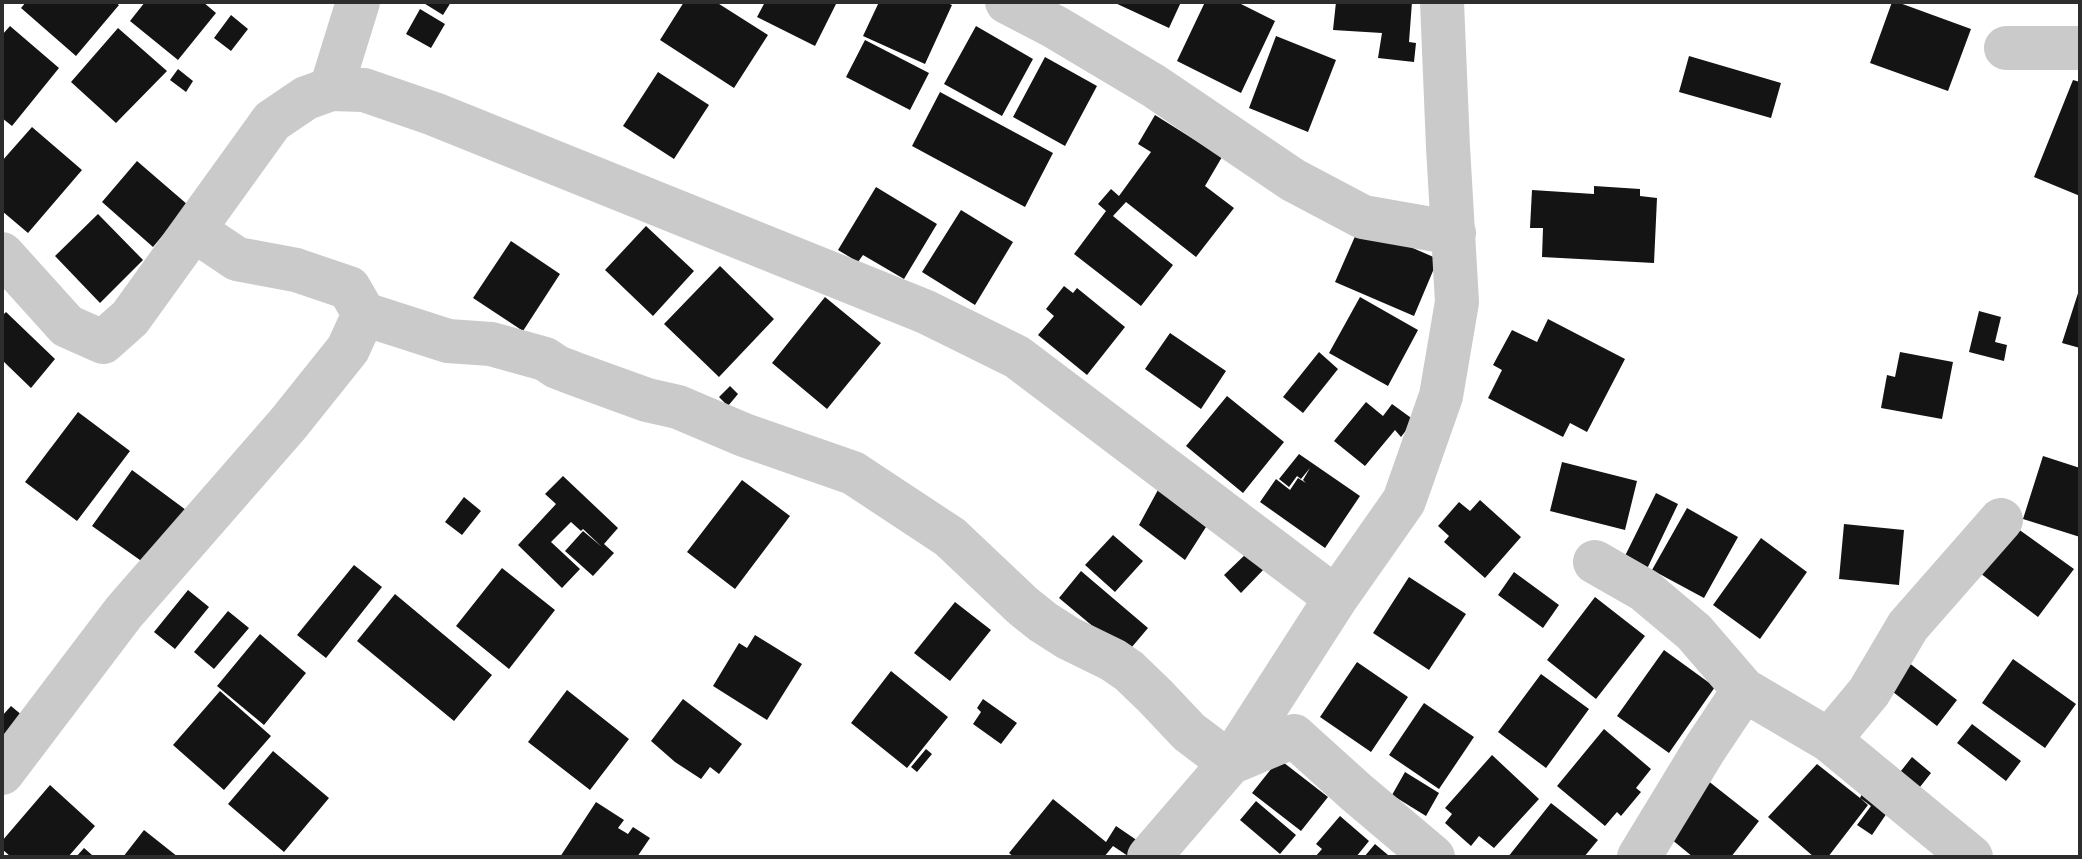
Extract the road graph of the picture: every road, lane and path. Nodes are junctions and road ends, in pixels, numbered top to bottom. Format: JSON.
{"nodes":[{"id":1,"x":358,"y":2,"type":"edge"},
{"id":2,"x":1007,"y":2,"type":"edge"},
{"id":3,"x":1442,"y":2,"type":"edge"},
{"id":4,"x":2006,"y":48,"type":"dead end"},
{"id":5,"x":2080,"y":48,"type":"edge"},
{"id":6,"x":331,"y":89,"type":"junction"},
{"id":7,"x":194,"y":230,"type":"junction"},
{"id":8,"x":1454,"y":233,"type":"junction"},
{"id":9,"x":2,"y":254,"type":"edge"},
{"id":10,"x":364,"y":314,"type":"junction"},
{"id":11,"x":2001,"y":520,"type":"dead end"},
{"id":12,"x":1595,"y":562,"type":"dead end"},
{"id":13,"x":1336,"y":598,"type":"junction"},
{"id":14,"x":1744,"y":690,"type":"junction"},
{"id":15,"x":1829,"y":740,"type":"junction"},
{"id":16,"x":1230,"y":763,"type":"junction"},
{"id":17,"x":2,"y":773,"type":"edge"},
{"id":18,"x":1149,"y":857,"type":"edge"},
{"id":19,"x":1433,"y":857,"type":"edge"},
{"id":20,"x":1639,"y":857,"type":"edge"},
{"id":21,"x":1971,"y":857,"type":"edge"}],
"edges":[{"from":1,"to":6,"type":"street"},
{"from":2,"to":8,"type":"street"},
{"from":3,"to":8,"type":"street"},
{"from":4,"to":5,"type":"street"},
{"from":6,"to":7,"type":"street"},
{"from":6,"to":13,"type":"street"},
{"from":7,"to":9,"type":"street"},
{"from":7,"to":10,"type":"street"},
{"from":8,"to":13,"type":"street"},
{"from":10,"to":16,"type":"street"},
{"from":10,"to":17,"type":"street"},
{"from":11,"to":15,"type":"street"},
{"from":12,"to":14,"type":"street"},
{"from":13,"to":16,"type":"street"},
{"from":14,"to":15,"type":"street"},
{"from":14,"to":20,"type":"street"},
{"from":15,"to":21,"type":"street"},
{"from":16,"to":18,"type":"street"},
{"from":16,"to":19,"type":"street"}]}
